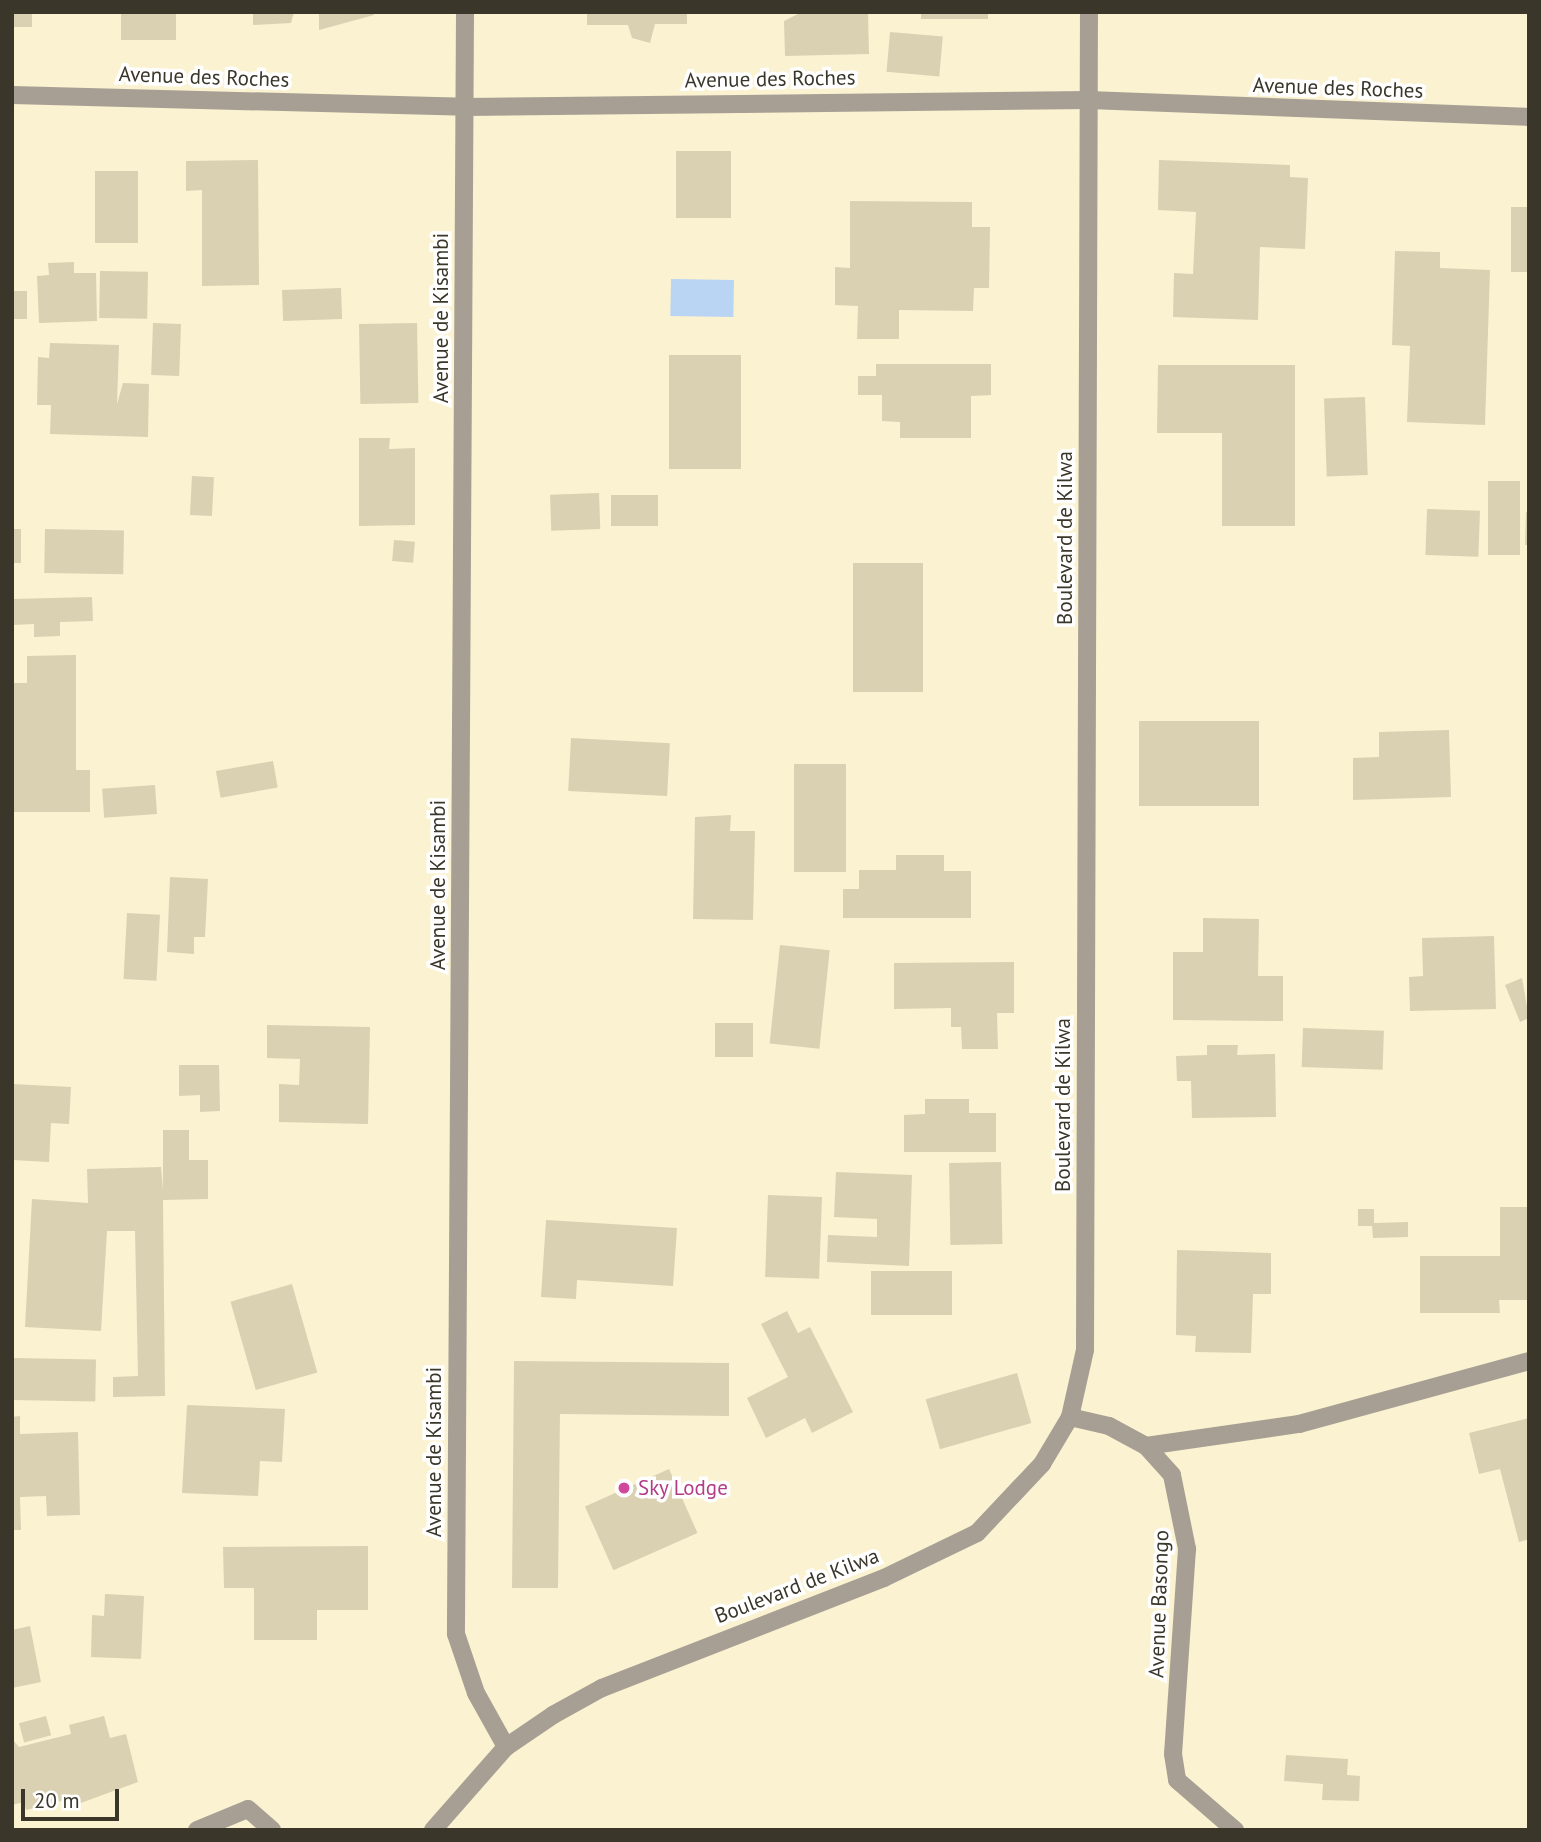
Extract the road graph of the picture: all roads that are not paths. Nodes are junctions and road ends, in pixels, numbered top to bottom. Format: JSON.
{"nodes":[{"id":1,"x":465,"y":12,"type":"edge"},
{"id":2,"x":1089,"y":12,"type":"edge"},
{"id":3,"x":12,"y":95,"type":"edge"},
{"id":4,"x":1089,"y":100,"type":"junction"},
{"id":5,"x":465,"y":107,"type":"junction"},
{"id":6,"x":1529,"y":117,"type":"edge"},
{"id":7,"x":1529,"y":1361,"type":"edge"},
{"id":8,"x":1070,"y":1417,"type":"junction"},
{"id":9,"x":1146,"y":1446,"type":"junction"},
{"id":10,"x":506,"y":1747,"type":"junction"},
{"id":11,"x":197,"y":1830,"type":"edge"},
{"id":12,"x":271,"y":1830,"type":"edge"},
{"id":13,"x":433,"y":1830,"type":"edge"},
{"id":14,"x":1235,"y":1830,"type":"edge"}],
"edges":[{"from":1,"to":5,"type":"street","name":"Avenue de Kisambi"},
{"from":2,"to":4,"type":"street","name":"Boulevard de Kilwa"},
{"from":3,"to":5,"type":"street","name":"Avenue des Roches"},
{"from":4,"to":5,"type":"street","name":"Avenue des Roches"},
{"from":4,"to":6,"type":"street","name":"Avenue des Roches"},
{"from":4,"to":8,"type":"street","name":"Boulevard de Kilwa"},
{"from":5,"to":10,"type":"street","name":"Avenue de Kisambi"},
{"from":7,"to":9,"type":"street"},
{"from":8,"to":9,"type":"street","name":"Avenue Basongo"},
{"from":8,"to":10,"type":"street","name":"Boulevard de Kilwa"},
{"from":9,"to":14,"type":"street","name":"Avenue Basongo"},
{"from":10,"to":13,"type":"street","name":"Boulevard de Kilwa"},
{"from":11,"to":12,"type":"street"}]}
